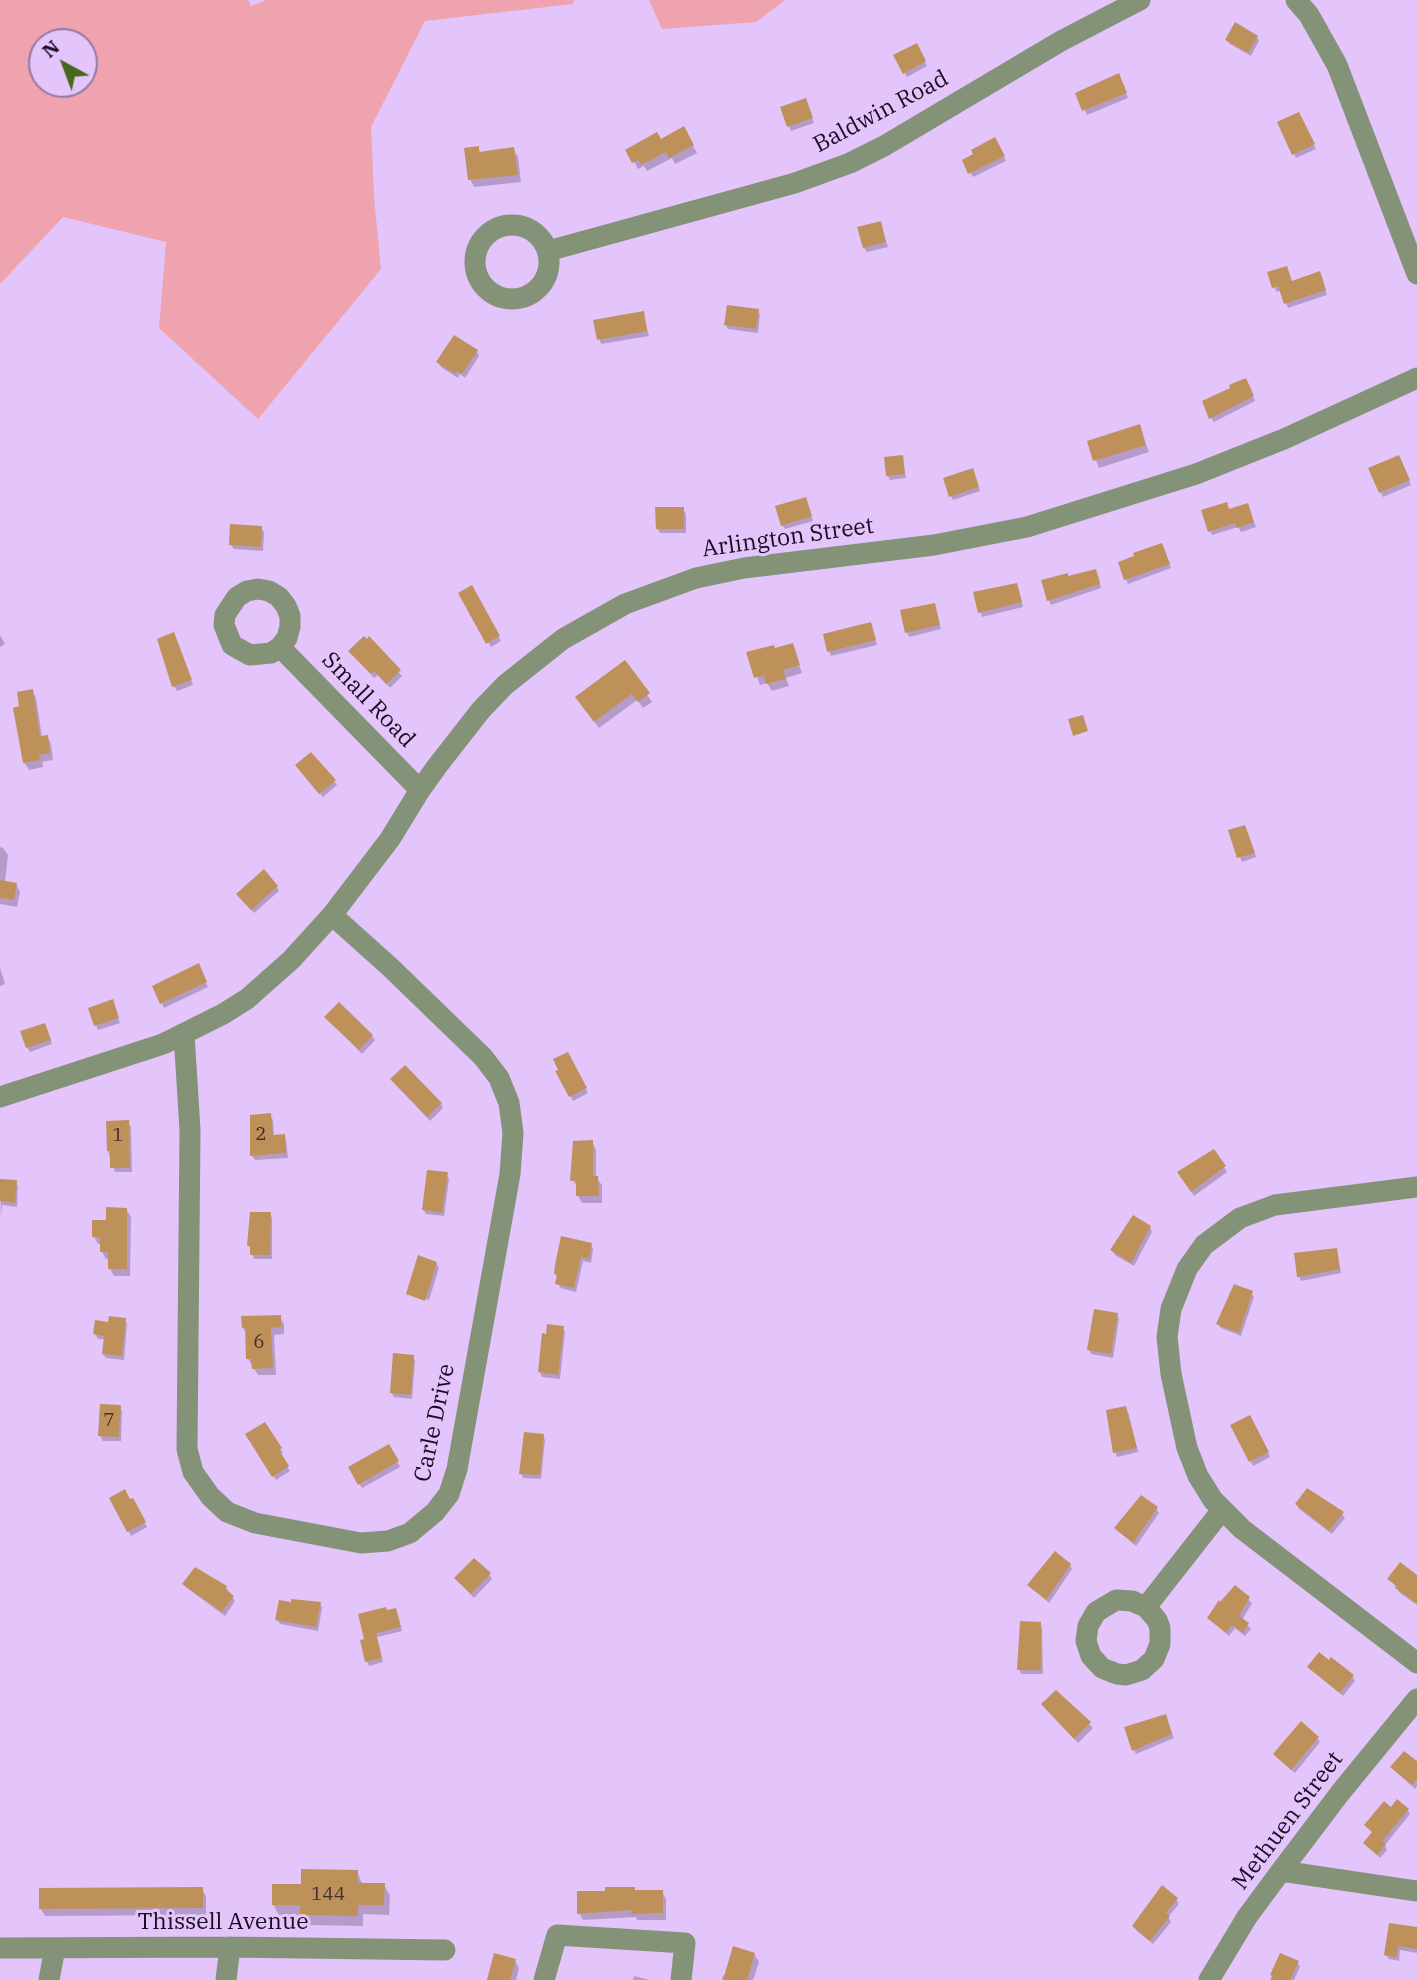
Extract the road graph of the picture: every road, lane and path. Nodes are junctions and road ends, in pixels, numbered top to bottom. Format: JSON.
{"nodes":[{"id":1,"x":1140,"y":0,"type":"edge"},
{"id":2,"x":1296,"y":0,"type":"edge"},
{"id":3,"x":548,"y":251,"type":"dead end"},
{"id":4,"x":1417,"y":274,"type":"edge"},
{"id":5,"x":1417,"y":378,"type":"edge"},
{"id":6,"x":280,"y":647,"type":"dead end"},
{"id":7,"x":420,"y":790,"type":"junction"},
{"id":8,"x":332,"y":915,"type":"junction"},
{"id":9,"x":184,"y":1034,"type":"junction"},
{"id":10,"x":0,"y":1096,"type":"edge"},
{"id":11,"x":1417,"y":1187,"type":"edge"},
{"id":12,"x":1222,"y":1510,"type":"junction"},
{"id":13,"x":1146,"y":1607,"type":"dead end"},
{"id":14,"x":1417,"y":1663,"type":"edge"},
{"id":15,"x":1417,"y":1699,"type":"edge"},
{"id":16,"x":1281,"y":1871,"type":"junction"},
{"id":17,"x":1417,"y":1891,"type":"edge"},
{"id":18,"x":230,"y":1947,"type":"junction"},
{"id":19,"x":0,"y":1948,"type":"edge"},
{"id":20,"x":55,"y":1948,"type":"junction"},
{"id":21,"x":445,"y":1950,"type":"dead end"},
{"id":22,"x":49,"y":1980,"type":"edge"},
{"id":23,"x":226,"y":1980,"type":"edge"},
{"id":24,"x":544,"y":1980,"type":"edge"},
{"id":25,"x":681,"y":1980,"type":"edge"},
{"id":26,"x":1209,"y":1980,"type":"edge"}],
"edges":[{"from":1,"to":3,"type":"street","name":"Baldwin Road"},
{"from":2,"to":4,"type":"street"},
{"from":5,"to":7,"type":"street","name":"Arlington Street"},
{"from":6,"to":7,"type":"street","name":"Small Road"},
{"from":7,"to":8,"type":"street","name":"Arlington Street"},
{"from":8,"to":9,"type":"street","name":"Arlington Street"},
{"from":8,"to":9,"type":"street","name":"Carle Drive"},
{"from":9,"to":10,"type":"street","name":"Arlington Street"},
{"from":11,"to":12,"type":"street"},
{"from":12,"to":13,"type":"street"},
{"from":12,"to":14,"type":"street"},
{"from":15,"to":16,"type":"street","name":"Methuen Street"},
{"from":16,"to":17,"type":"street"},
{"from":16,"to":26,"type":"street","name":"Methuen Street"},
{"from":18,"to":20,"type":"street","name":"Thissell Avenue"},
{"from":18,"to":21,"type":"street","name":"Thissell Avenue"},
{"from":18,"to":23,"type":"street"},
{"from":19,"to":20,"type":"street","name":"Thissell Avenue"},
{"from":20,"to":22,"type":"street"},
{"from":24,"to":25,"type":"street"}]}
